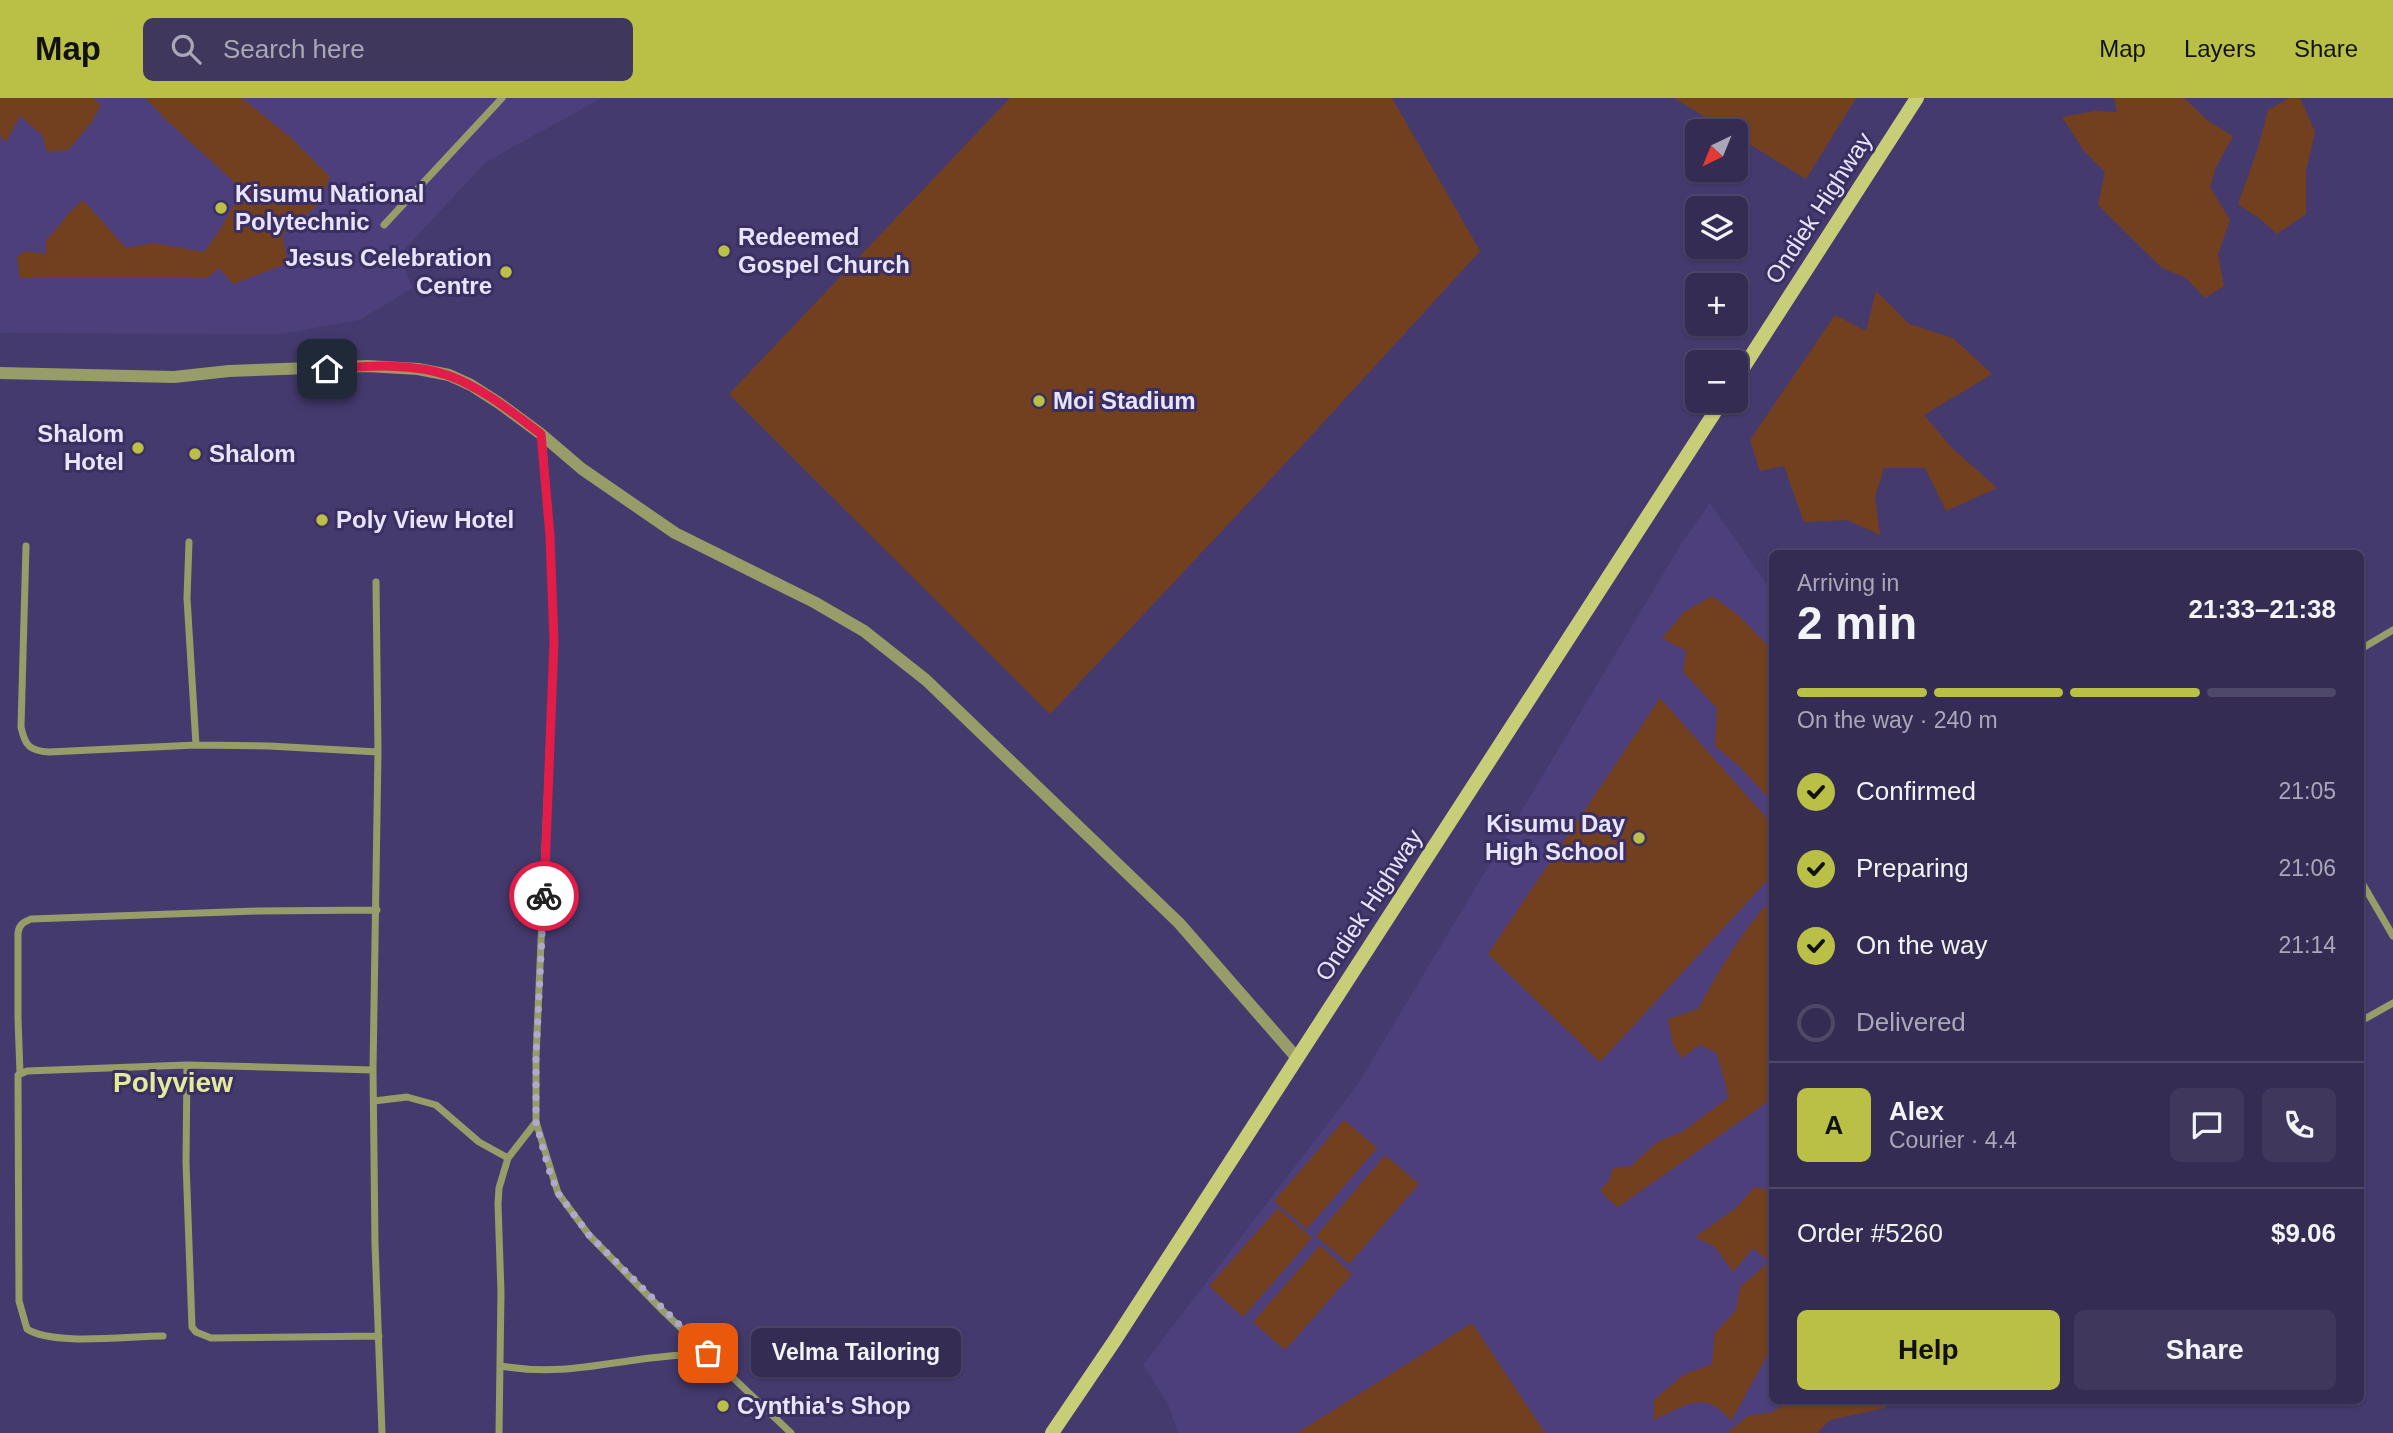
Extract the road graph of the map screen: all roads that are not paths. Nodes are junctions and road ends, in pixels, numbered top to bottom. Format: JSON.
{"nodes":[{"id":1,"x":502,"y":98,"type":"edge"},
{"id":2,"x":1917,"y":98,"type":"edge"},
{"id":3,"x":384,"y":225,"type":"dead end"},
{"id":4,"x":1748,"y":360,"type":"edge"},
{"id":5,"x":0,"y":373,"type":"edge"},
{"id":6,"x":1714,"y":413,"type":"edge"},
{"id":7,"x":541,"y":434,"type":"junction"},
{"id":8,"x":189,"y":542,"type":"dead end"},
{"id":9,"x":26,"y":546,"type":"dead end"},
{"id":10,"x":376,"y":582,"type":"dead end"},
{"id":11,"x":2393,"y":630,"type":"edge"},
{"id":12,"x":2364,"y":647,"type":"edge"},
{"id":13,"x":196,"y":745,"type":"junction"},
{"id":14,"x":378,"y":752,"type":"junction"},
{"id":15,"x":2364,"y":886,"type":"edge"},
{"id":16,"x":377,"y":910,"type":"junction"},
{"id":17,"x":2393,"y":936,"type":"edge"},
{"id":18,"x":2393,"y":1003,"type":"edge"},
{"id":19,"x":2364,"y":1019,"type":"edge"},
{"id":20,"x":1297,"y":1058,"type":"junction"},
{"id":21,"x":187,"y":1065,"type":"junction"},
{"id":22,"x":373,"y":1070,"type":"junction"},
{"id":23,"x":20,"y":1073,"type":"junction"},
{"id":24,"x":374,"y":1101,"type":"junction"},
{"id":25,"x":536,"y":1122,"type":"junction"},
{"id":26,"x":508,"y":1158,"type":"junction"},
{"id":27,"x":163,"y":1336,"type":"dead end"},
{"id":28,"x":379,"y":1336,"type":"junction"},
{"id":29,"x":708,"y":1353,"type":"junction"},
{"id":30,"x":501,"y":1366,"type":"junction"},
{"id":31,"x":382,"y":1433,"type":"edge"},
{"id":32,"x":499,"y":1433,"type":"edge"},
{"id":33,"x":791,"y":1433,"type":"edge"},
{"id":34,"x":1052,"y":1433,"type":"edge"}],
"edges":[{"from":1,"to":3,"type":"street"},
{"from":2,"to":4,"type":"main road","name":"Ondiek Highway"},
{"from":5,"to":7,"type":"street"},
{"from":6,"to":20,"type":"main road","name":"Ondiek Highway"},
{"from":7,"to":20,"type":"street"},
{"from":7,"to":25,"type":"street"},
{"from":8,"to":13,"type":"street"},
{"from":9,"to":13,"type":"street"},
{"from":10,"to":14,"type":"street"},
{"from":11,"to":12,"type":"street"},
{"from":13,"to":14,"type":"street"},
{"from":14,"to":16,"type":"street"},
{"from":15,"to":17,"type":"street"},
{"from":16,"to":22,"type":"street"},
{"from":16,"to":23,"type":"street"},
{"from":18,"to":19,"type":"street"},
{"from":20,"to":34,"type":"main road","name":"Ondiek Highway"},
{"from":21,"to":22,"type":"street"},
{"from":21,"to":23,"type":"street"},
{"from":21,"to":28,"type":"street"},
{"from":22,"to":24,"type":"street"},
{"from":23,"to":27,"type":"street"},
{"from":24,"to":26,"type":"street"},
{"from":24,"to":28,"type":"street"},
{"from":25,"to":26,"type":"street"},
{"from":25,"to":29,"type":"street"},
{"from":26,"to":30,"type":"street"},
{"from":28,"to":31,"type":"street"},
{"from":29,"to":30,"type":"street"},
{"from":29,"to":33,"type":"street"},
{"from":30,"to":32,"type":"street"}]}
